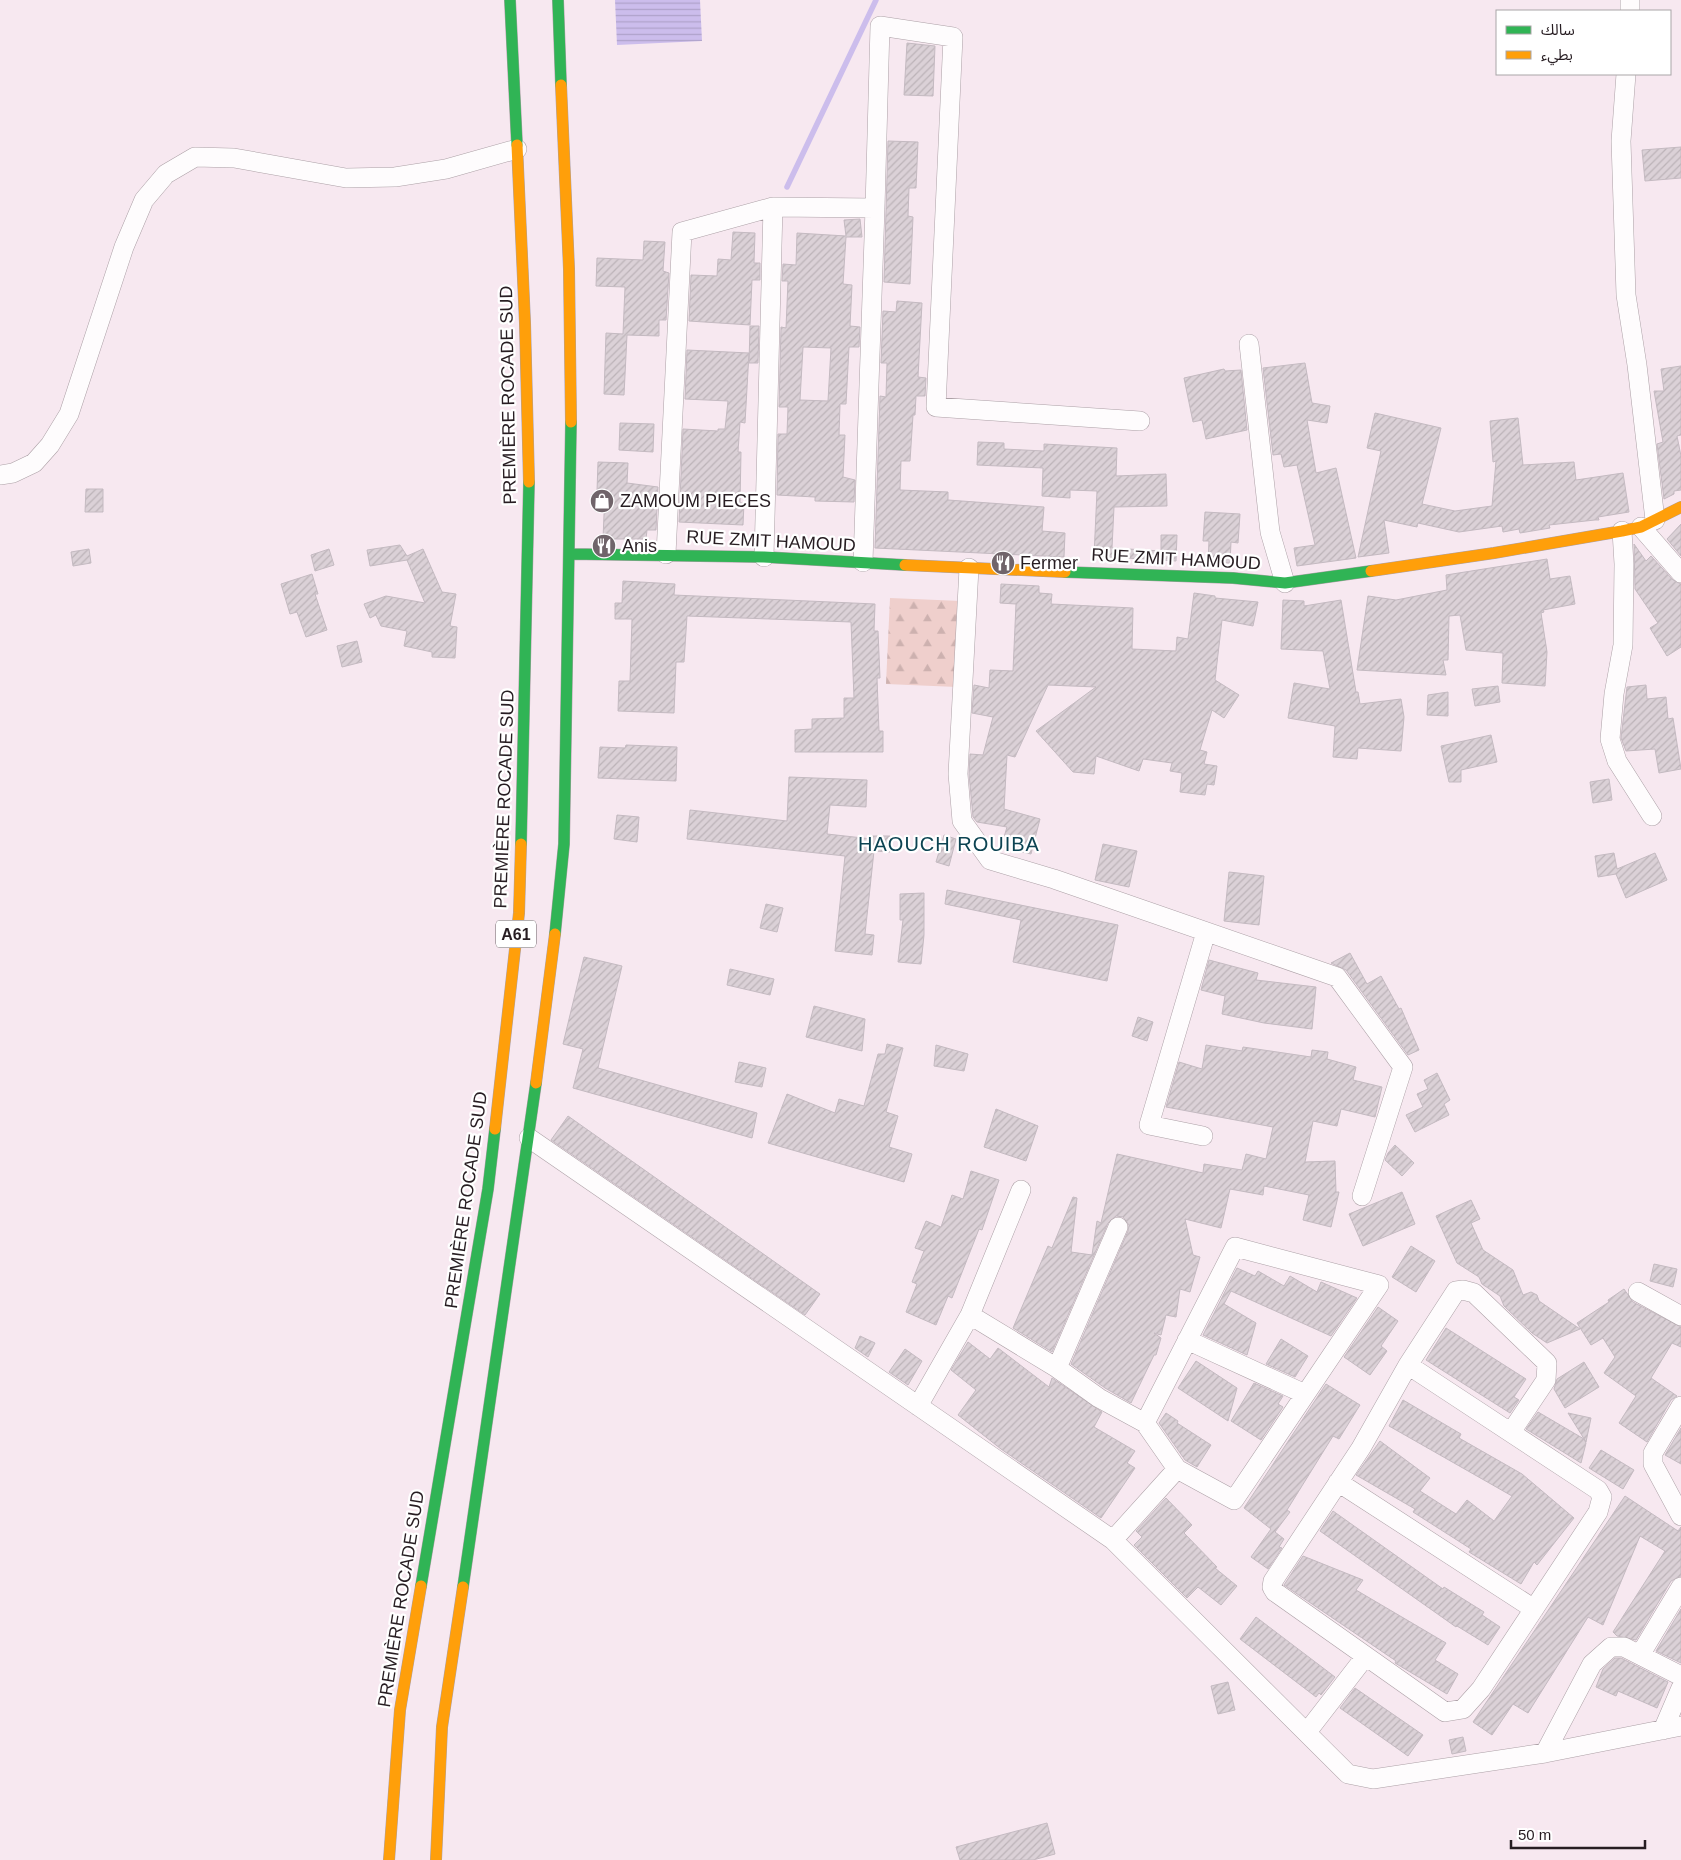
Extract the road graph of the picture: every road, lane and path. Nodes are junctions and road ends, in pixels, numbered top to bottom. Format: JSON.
{"nodes":[{"id":1,"x":510,"y":0,"type":"edge"},
{"id":2,"x":558,"y":0,"type":"edge"},
{"id":3,"x":1626,"y":75,"type":"edge"},
{"id":4,"x":517,"y":149,"type":"junction"},
{"id":5,"x":773,"y":207,"type":"junction"},
{"id":6,"x":875,"y":208,"type":"junction"},
{"id":7,"x":1249,"y":344,"type":"dead end"},
{"id":8,"x":1140,"y":421,"type":"dead end"},
{"id":9,"x":0,"y":475,"type":"edge"},
{"id":10,"x":1681,"y":507,"type":"edge"},
{"id":11,"x":1648,"y":523,"type":"junction"},
{"id":12,"x":1622,"y":531,"type":"junction"},
{"id":13,"x":570,"y":554,"type":"junction"},
{"id":14,"x":666,"y":554,"type":"junction"},
{"id":15,"x":764,"y":558,"type":"junction"},
{"id":16,"x":863,"y":562,"type":"junction"},
{"id":17,"x":969,"y":568,"type":"junction"},
{"id":18,"x":1681,"y":573,"type":"edge"},
{"id":19,"x":1285,"y":583,"type":"junction"},
{"id":20,"x":1652,"y":816,"type":"dead end"},
{"id":21,"x":1206,"y":932,"type":"junction"},
{"id":22,"x":1203,"y":1136,"type":"dead end"},
{"id":23,"x":529,"y":1138,"type":"junction"},
{"id":24,"x":1020,"y":1190,"type":"dead end"},
{"id":25,"x":1362,"y":1196,"type":"dead end"},
{"id":26,"x":1118,"y":1227,"type":"dead end"},
{"id":27,"x":1638,"y":1292,"type":"dead end"},
{"id":28,"x":970,"y":1315,"type":"junction"},
{"id":29,"x":1681,"y":1316,"type":"edge"},
{"id":30,"x":1187,"y":1340,"type":"junction"},
{"id":31,"x":1408,"y":1365,"type":"junction"},
{"id":32,"x":1058,"y":1368,"type":"junction"},
{"id":33,"x":1305,"y":1394,"type":"junction"},
{"id":34,"x":918,"y":1406,"type":"junction"},
{"id":35,"x":1681,"y":1406,"type":"edge"},
{"id":36,"x":1145,"y":1422,"type":"junction"},
{"id":37,"x":1511,"y":1432,"type":"junction"},
{"id":38,"x":1177,"y":1469,"type":"junction"},
{"id":39,"x":1338,"y":1482,"type":"junction"},
{"id":40,"x":1681,"y":1516,"type":"edge"},
{"id":41,"x":1113,"y":1540,"type":"junction"},
{"id":42,"x":1681,"y":1586,"type":"edge"},
{"id":43,"x":1534,"y":1609,"type":"junction"},
{"id":44,"x":1640,"y":1655,"type":"junction"},
{"id":45,"x":1364,"y":1657,"type":"junction"},
{"id":46,"x":1681,"y":1676,"type":"edge"},
{"id":47,"x":1681,"y":1688,"type":"edge"},
{"id":48,"x":1672,"y":1728,"type":"edge"},
{"id":49,"x":1307,"y":1732,"type":"junction"},
{"id":50,"x":1545,"y":1753,"type":"junction"},
{"id":51,"x":389,"y":1860,"type":"edge"},
{"id":52,"x":436,"y":1860,"type":"edge"}],
"edges":[{"from":1,"to":4,"type":"main road","name":"PREMIÈRE ROCADE SUD","number":"A61"},
{"from":2,"to":13,"type":"main road","number":"A61"},
{"from":3,"to":11,"type":"street"},
{"from":4,"to":9,"type":"street"},
{"from":4,"to":51,"type":"main road","name":"PREMIÈRE ROCADE SUD","number":"A61"},
{"from":5,"to":6,"type":"street"},
{"from":5,"to":14,"type":"street"},
{"from":5,"to":15,"type":"street"},
{"from":6,"to":8,"type":"street"},
{"from":6,"to":16,"type":"street"},
{"from":7,"to":19,"type":"street"},
{"from":10,"to":11,"type":"main road","name":"RUE ZMIT HAMOUD"},
{"from":11,"to":12,"type":"main road","name":"RUE ZMIT HAMOUD"},
{"from":11,"to":18,"type":"street"},
{"from":12,"to":19,"type":"main road","name":"RUE ZMIT HAMOUD"},
{"from":12,"to":20,"type":"street"},
{"from":13,"to":14,"type":"main road","name":"RUE ZMIT HAMOUD"},
{"from":13,"to":23,"type":"main road","number":"A61"},
{"from":14,"to":15,"type":"main road","name":"RUE ZMIT HAMOUD"},
{"from":15,"to":16,"type":"main road","name":"RUE ZMIT HAMOUD"},
{"from":16,"to":17,"type":"main road","name":"RUE ZMIT HAMOUD"},
{"from":17,"to":19,"type":"main road","name":"RUE ZMIT HAMOUD"},
{"from":17,"to":21,"type":"street"},
{"from":21,"to":22,"type":"street"},
{"from":21,"to":25,"type":"street"},
{"from":23,"to":34,"type":"street"},
{"from":23,"to":52,"type":"main road","number":"A61"},
{"from":24,"to":28,"type":"street"},
{"from":26,"to":32,"type":"street"},
{"from":27,"to":29,"type":"street"},
{"from":28,"to":32,"type":"street"},
{"from":28,"to":34,"type":"street"},
{"from":30,"to":33,"type":"street"},
{"from":30,"to":33,"type":"street"},
{"from":30,"to":36,"type":"street"},
{"from":31,"to":37,"type":"street"},
{"from":31,"to":37,"type":"street"},
{"from":31,"to":39,"type":"street"},
{"from":32,"to":36,"type":"street"},
{"from":33,"to":38,"type":"street"},
{"from":34,"to":41,"type":"street"},
{"from":35,"to":40,"type":"street"},
{"from":36,"to":38,"type":"street"},
{"from":37,"to":43,"type":"street"},
{"from":38,"to":41,"type":"street"},
{"from":39,"to":43,"type":"street"},
{"from":39,"to":45,"type":"street"},
{"from":41,"to":49,"type":"street"},
{"from":42,"to":44,"type":"street"},
{"from":43,"to":45,"type":"street"},
{"from":44,"to":46,"type":"street"},
{"from":44,"to":50,"type":"street"},
{"from":45,"to":49,"type":"street"},
{"from":47,"to":48,"type":"street"},
{"from":48,"to":50,"type":"street"},
{"from":49,"to":50,"type":"street"}]}
